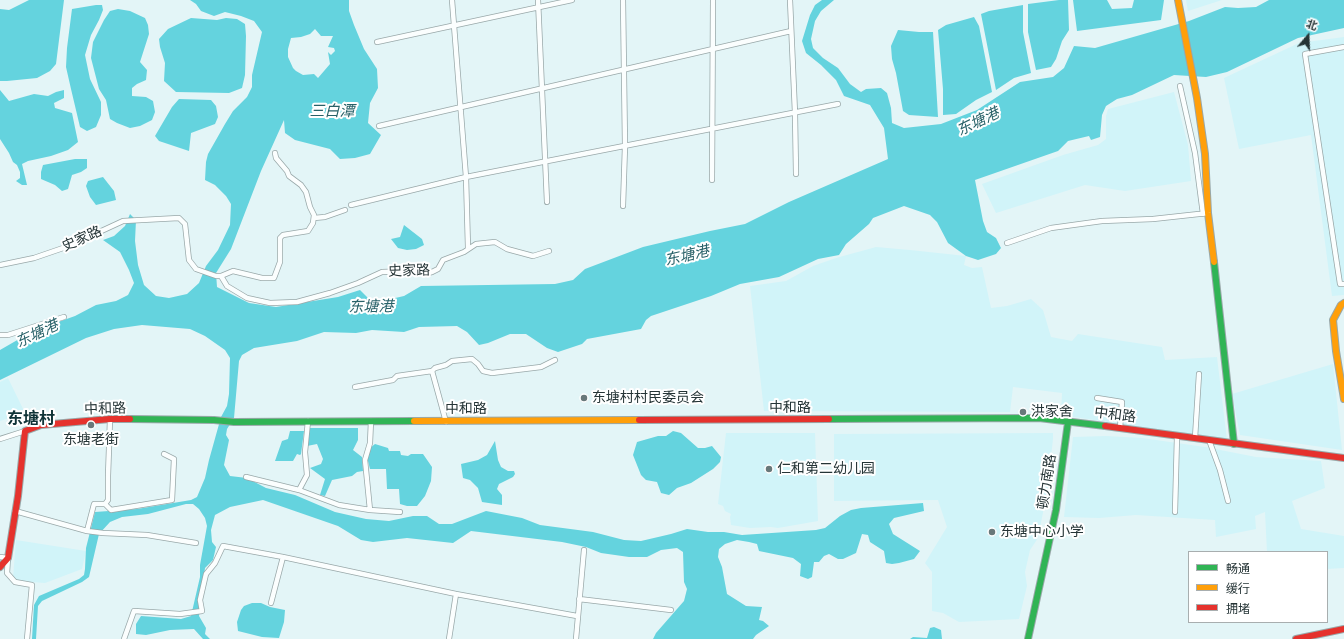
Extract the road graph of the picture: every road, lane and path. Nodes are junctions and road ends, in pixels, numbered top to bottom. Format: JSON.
{"nodes":[{"id":1,"x":452,"y":0,"type":"edge"},
{"id":2,"x":538,"y":0,"type":"edge"},
{"id":3,"x":572,"y":0,"type":"edge"},
{"id":4,"x":623,"y":0,"type":"edge"},
{"id":5,"x":713,"y":0,"type":"edge"},
{"id":6,"x":790,"y":0,"type":"edge"},
{"id":7,"x":1178,"y":0,"type":"edge"},
{"id":8,"x":539,"y":8,"type":"junction"},
{"id":9,"x":454,"y":25,"type":"junction"},
{"id":10,"x":791,"y":31,"type":"junction"},
{"id":11,"x":377,"y":42,"type":"dead end"},
{"id":12,"x":1344,"y":47,"type":"edge"},
{"id":13,"x":712,"y":50,"type":"junction"},
{"id":14,"x":623,"y":70,"type":"junction"},
{"id":15,"x":1180,"y":86,"type":"dead end"},
{"id":16,"x":542,"y":89,"type":"junction"},
{"id":17,"x":838,"y":104,"type":"dead end"},
{"id":18,"x":460,"y":108,"type":"junction"},
{"id":19,"x":795,"y":113,"type":"junction"},
{"id":20,"x":379,"y":126,"type":"dead end"},
{"id":21,"x":712,"y":129,"type":"junction"},
{"id":22,"x":625,"y":146,"type":"junction"},
{"id":23,"x":275,"y":153,"type":"dead end"},
{"id":24,"x":545,"y":162,"type":"junction"},
{"id":25,"x":796,"y":174,"type":"dead end"},
{"id":26,"x":466,"y":177,"type":"junction"},
{"id":27,"x":712,"y":180,"type":"dead end"},
{"id":28,"x":547,"y":202,"type":"dead end"},
{"id":29,"x":351,"y":205,"type":"dead end"},
{"id":30,"x":623,"y":206,"type":"dead end"},
{"id":31,"x":345,"y":210,"type":"dead end"},
{"id":32,"x":1206,"y":214,"type":"junction"},
{"id":33,"x":314,"y":218,"type":"junction"},
{"id":34,"x":1007,"y":243,"type":"dead end"},
{"id":35,"x":468,"y":248,"type":"junction"},
{"id":36,"x":549,"y":250,"type":"dead end"},
{"id":37,"x":0,"y":265,"type":"edge"},
{"id":38,"x":222,"y":276,"type":"junction"},
{"id":39,"x":1344,"y":284,"type":"edge"},
{"id":40,"x":1344,"y":304,"type":"edge"},
{"id":41,"x":64,"y":317,"type":"dead end"},
{"id":42,"x":0,"y":335,"type":"edge"},
{"id":43,"x":555,"y":360,"type":"dead end"},
{"id":44,"x":432,"y":370,"type":"junction"},
{"id":45,"x":1199,"y":374,"type":"dead end"},
{"id":46,"x":355,"y":387,"type":"dead end"},
{"id":47,"x":1097,"y":398,"type":"dead end"},
{"id":48,"x":1344,"y":399,"type":"edge"},
{"id":49,"x":110,"y":419,"type":"junction"},
{"id":50,"x":308,"y":421,"type":"junction"},
{"id":51,"x":370,"y":421,"type":"junction"},
{"id":52,"x":446,"y":422,"type":"junction"},
{"id":53,"x":1068,"y":422,"type":"junction"},
{"id":54,"x":1120,"y":428,"type":"junction"},
{"id":55,"x":26,"y":431,"type":"junction"},
{"id":56,"x":1177,"y":436,"type":"junction"},
{"id":57,"x":1195,"y":438,"type":"junction"},
{"id":58,"x":0,"y":440,"type":"edge"},
{"id":59,"x":1209,"y":440,"type":"junction"},
{"id":60,"x":1234,"y":444,"type":"junction"},
{"id":61,"x":164,"y":454,"type":"dead end"},
{"id":62,"x":1344,"y":458,"type":"edge"},
{"id":63,"x":246,"y":477,"type":"dead end"},
{"id":64,"x":299,"y":490,"type":"junction"},
{"id":65,"x":1228,"y":501,"type":"dead end"},
{"id":66,"x":105,"y":504,"type":"junction"},
{"id":67,"x":370,"y":510,"type":"junction"},
{"id":68,"x":15,"y":511,"type":"junction"},
{"id":69,"x":400,"y":512,"type":"dead end"},
{"id":70,"x":1175,"y":512,"type":"dead end"},
{"id":71,"x":87,"y":531,"type":"junction"},
{"id":72,"x":196,"y":543,"type":"dead end"},
{"id":73,"x":584,"y":550,"type":"dead end"},
{"id":74,"x":0,"y":557,"type":"edge"},
{"id":75,"x":282,"y":557,"type":"junction"},
{"id":76,"x":8,"y":558,"type":"junction"},
{"id":77,"x":0,"y":567,"type":"edge"},
{"id":78,"x":456,"y":594,"type":"junction"},
{"id":79,"x":579,"y":599,"type":"junction"},
{"id":80,"x":272,"y":603,"type":"dead end"},
{"id":81,"x":671,"y":610,"type":"dead end"},
{"id":82,"x":577,"y":616,"type":"junction"},
{"id":83,"x":1344,"y":629,"type":"edge"},
{"id":84,"x":27,"y":639,"type":"edge"},
{"id":85,"x":124,"y":639,"type":"edge"},
{"id":86,"x":449,"y":639,"type":"edge"},
{"id":87,"x":576,"y":639,"type":"edge"},
{"id":88,"x":1028,"y":639,"type":"edge"},
{"id":89,"x":1296,"y":639,"type":"edge"}],
"edges":[{"from":1,"to":9,"type":"street"},
{"from":2,"to":8,"type":"street"},
{"from":3,"to":8,"type":"street"},
{"from":4,"to":14,"type":"street"},
{"from":5,"to":13,"type":"street"},
{"from":6,"to":10,"type":"street"},
{"from":7,"to":32,"type":"main road"},
{"from":8,"to":9,"type":"street"},
{"from":8,"to":16,"type":"street"},
{"from":9,"to":11,"type":"street"},
{"from":9,"to":18,"type":"street"},
{"from":10,"to":13,"type":"street"},
{"from":10,"to":19,"type":"street"},
{"from":12,"to":39,"type":"street"},
{"from":13,"to":14,"type":"street"},
{"from":13,"to":21,"type":"street"},
{"from":14,"to":16,"type":"street"},
{"from":14,"to":22,"type":"street"},
{"from":15,"to":32,"type":"street"},
{"from":16,"to":18,"type":"street"},
{"from":16,"to":24,"type":"street"},
{"from":17,"to":19,"type":"street"},
{"from":18,"to":20,"type":"street"},
{"from":18,"to":26,"type":"street"},
{"from":19,"to":21,"type":"street"},
{"from":19,"to":25,"type":"street"},
{"from":21,"to":22,"type":"street"},
{"from":21,"to":27,"type":"street"},
{"from":22,"to":24,"type":"street"},
{"from":22,"to":30,"type":"street"},
{"from":23,"to":33,"type":"street"},
{"from":24,"to":26,"type":"street"},
{"from":24,"to":28,"type":"street"},
{"from":26,"to":29,"type":"street"},
{"from":26,"to":35,"type":"street"},
{"from":31,"to":33,"type":"street"},
{"from":32,"to":34,"type":"street"},
{"from":32,"to":60,"type":"main road"},
{"from":33,"to":38,"type":"street","name":"史家路"},
{"from":35,"to":36,"type":"street","name":"史家路"},
{"from":35,"to":38,"type":"street","name":"史家路"},
{"from":37,"to":38,"type":"street","name":"史家路"},
{"from":40,"to":48,"type":"main road"},
{"from":41,"to":42,"type":"street"},
{"from":43,"to":44,"type":"street"},
{"from":44,"to":46,"type":"street"},
{"from":44,"to":52,"type":"street"},
{"from":45,"to":57,"type":"street"},
{"from":47,"to":54,"type":"street"},
{"from":49,"to":50,"type":"main road","name":"中和路"},
{"from":49,"to":55,"type":"main road","name":"中和路"},
{"from":49,"to":66,"type":"street"},
{"from":50,"to":51,"type":"main road","name":"中和路"},
{"from":50,"to":64,"type":"street"},
{"from":51,"to":52,"type":"main road","name":"中和路"},
{"from":51,"to":67,"type":"street"},
{"from":52,"to":53,"type":"main road","name":"中和路"},
{"from":53,"to":54,"type":"main road","name":"中和路"},
{"from":53,"to":88,"type":"main road","name":"顿力南路"},
{"from":54,"to":56,"type":"main road","name":"中和路"},
{"from":55,"to":58,"type":"street","name":"中和路"},
{"from":55,"to":68,"type":"main road"},
{"from":56,"to":57,"type":"main road","name":"中和路"},
{"from":56,"to":70,"type":"street"},
{"from":57,"to":59,"type":"main road","name":"中和路"},
{"from":59,"to":60,"type":"main road","name":"中和路"},
{"from":59,"to":65,"type":"street"},
{"from":60,"to":62,"type":"main road","name":"中和路"},
{"from":61,"to":66,"type":"street"},
{"from":63,"to":64,"type":"street"},
{"from":64,"to":67,"type":"street"},
{"from":66,"to":71,"type":"street"},
{"from":67,"to":69,"type":"street"},
{"from":68,"to":71,"type":"street"},
{"from":68,"to":76,"type":"main road"},
{"from":71,"to":72,"type":"street"},
{"from":73,"to":79,"type":"street"},
{"from":74,"to":76,"type":"street"},
{"from":75,"to":78,"type":"street"},
{"from":75,"to":80,"type":"street"},
{"from":75,"to":85,"type":"street"},
{"from":76,"to":77,"type":"main road"},
{"from":76,"to":84,"type":"street"},
{"from":78,"to":82,"type":"street"},
{"from":78,"to":86,"type":"street"},
{"from":79,"to":81,"type":"street"},
{"from":79,"to":82,"type":"street"},
{"from":82,"to":87,"type":"street"},
{"from":83,"to":89,"type":"main road"}]}
